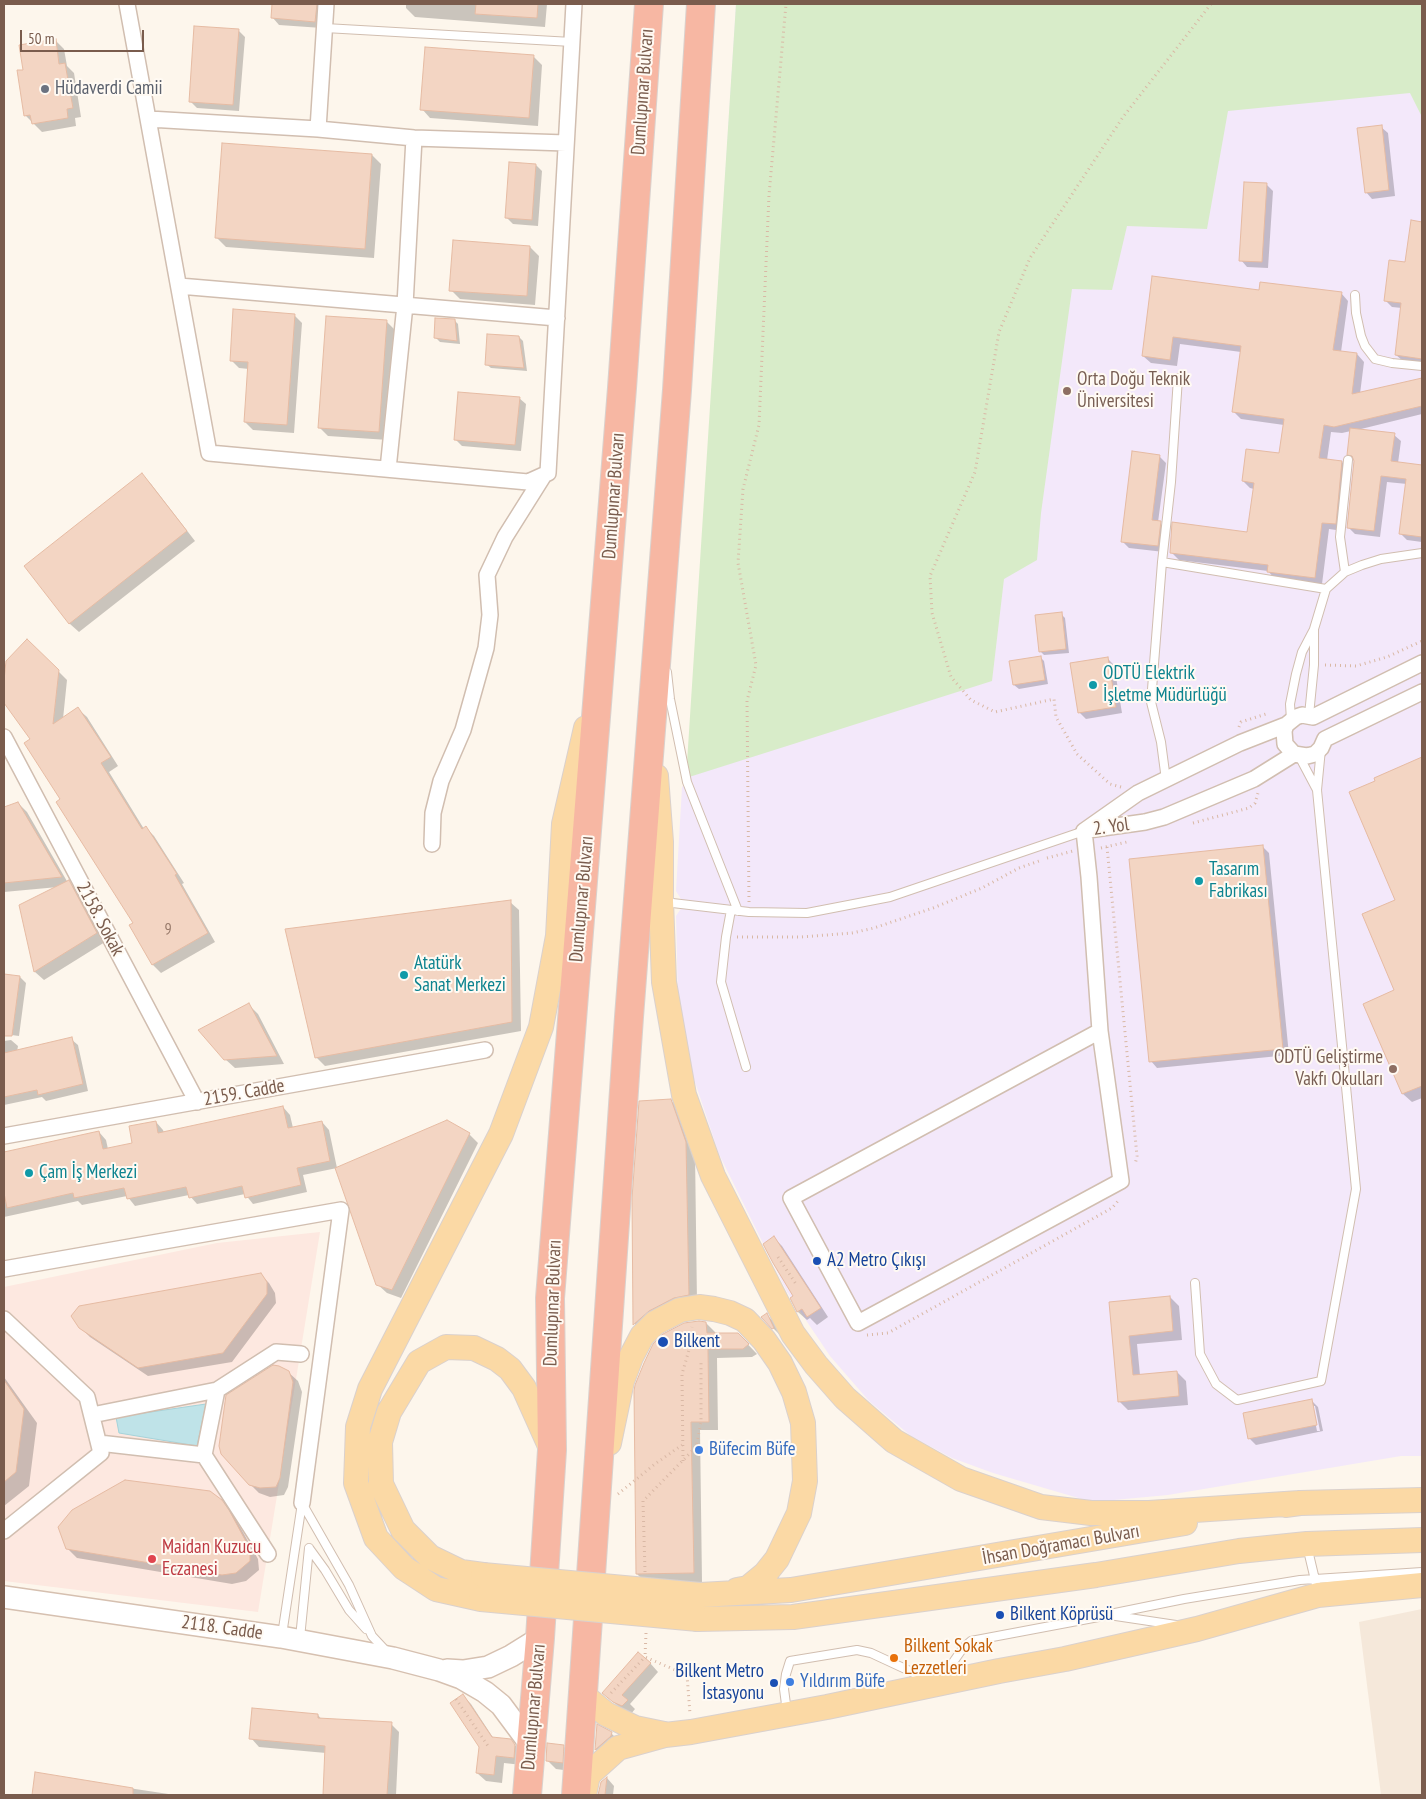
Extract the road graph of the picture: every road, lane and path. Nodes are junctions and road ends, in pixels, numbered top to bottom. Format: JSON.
{"nodes":[{"id":1,"x":127,"y":4,"type":"edge"},
{"id":2,"x":326,"y":4,"type":"edge"},
{"id":3,"x":574,"y":4,"type":"edge"},
{"id":4,"x":649,"y":4,"type":"edge"},
{"id":5,"x":701,"y":4,"type":"edge"},
{"id":6,"x":786,"y":4,"type":"edge"},
{"id":7,"x":1212,"y":4,"type":"edge"},
{"id":8,"x":325,"y":28,"type":"junction"},
{"id":9,"x":572,"y":42,"type":"junction"},
{"id":10,"x":149,"y":120,"type":"junction"},
{"id":11,"x":318,"y":129,"type":"junction"},
{"id":12,"x":414,"y":138,"type":"junction"},
{"id":13,"x":566,"y":143,"type":"junction"},
{"id":14,"x":179,"y":286,"type":"junction"},
{"id":15,"x":1355,"y":295,"type":"dead end"},
{"id":16,"x":405,"y":305,"type":"junction"},
{"id":17,"x":556,"y":318,"type":"junction"},
{"id":18,"x":1422,"y":366,"type":"edge"},
{"id":19,"x":1178,"y":378,"type":"dead end"},
{"id":20,"x":1348,"y":460,"type":"dead end"},
{"id":21,"x":388,"y":469,"type":"junction"},
{"id":22,"x":544,"y":475,"type":"junction"},
{"id":23,"x":1422,"y":553,"type":"edge"},
{"id":24,"x":1162,"y":562,"type":"junction"},
{"id":25,"x":1345,"y":572,"type":"junction"},
{"id":26,"x":1326,"y":589,"type":"junction"},
{"id":27,"x":660,"y":621,"type":"junction"},
{"id":28,"x":1314,"y":629,"type":"junction"},
{"id":29,"x":601,"y":663,"type":"junction"},
{"id":30,"x":1422,"y":663,"type":"edge"},
{"id":31,"x":1422,"y":692,"type":"edge"},
{"id":32,"x":1311,"y":716,"type":"junction"},
{"id":33,"x":1288,"y":722,"type":"junction"},
{"id":34,"x":652,"y":723,"type":"junction"},
{"id":35,"x":4,"y":737,"type":"edge"},
{"id":36,"x":1323,"y":744,"type":"junction"},
{"id":37,"x":1297,"y":755,"type":"junction"},
{"id":38,"x":1166,"y":780,"type":"junction"},
{"id":39,"x":1317,"y":790,"type":"junction"},
{"id":40,"x":1138,"y":793,"type":"junction"},
{"id":41,"x":1084,"y":831,"type":"junction"},
{"id":42,"x":432,"y":844,"type":"dead end"},
{"id":43,"x":1107,"y":847,"type":"dead end"},
{"id":44,"x":661,"y":901,"type":"junction"},
{"id":45,"x":735,"y":910,"type":"junction"},
{"id":46,"x":749,"y":912,"type":"junction"},
{"id":47,"x":1100,"y":1031,"type":"junction"},
{"id":48,"x":485,"y":1050,"type":"dead end"},
{"id":49,"x":746,"y":1067,"type":"dead end"},
{"id":50,"x":197,"y":1102,"type":"junction"},
{"id":51,"x":4,"y":1136,"type":"edge"},
{"id":52,"x":1135,"y":1166,"type":"dead end"},
{"id":53,"x":1121,"y":1189,"type":"junction"},
{"id":54,"x":777,"y":1255,"type":"dead end"},
{"id":55,"x":4,"y":1269,"type":"edge"},
{"id":56,"x":1195,"y":1283,"type":"dead end"},
{"id":57,"x":796,"y":1284,"type":"dead end"},
{"id":58,"x":4,"y":1318,"type":"edge"},
{"id":59,"x":693,"y":1319,"type":"dead end"},
{"id":60,"x":861,"y":1333,"type":"dead end"},
{"id":61,"x":301,"y":1354,"type":"dead end"},
{"id":62,"x":701,"y":1362,"type":"dead end"},
{"id":63,"x":217,"y":1390,"type":"junction"},
{"id":64,"x":92,"y":1415,"type":"junction"},
{"id":65,"x":701,"y":1422,"type":"dead end"},
{"id":66,"x":99,"y":1443,"type":"junction"},
{"id":67,"x":683,"y":1444,"type":"junction"},
{"id":68,"x":552,"y":1450,"type":"junction"},
{"id":69,"x":204,"y":1455,"type":"junction"},
{"id":70,"x":683,"y":1462,"type":"dead end"},
{"id":71,"x":1422,"y":1500,"type":"edge"},
{"id":72,"x":302,"y":1503,"type":"junction"},
{"id":73,"x":1300,"y":1503,"type":"junction"},
{"id":74,"x":596,"y":1511,"type":"junction"},
{"id":75,"x":4,"y":1531,"type":"edge"},
{"id":76,"x":1422,"y":1540,"type":"edge"},
{"id":77,"x":1307,"y":1544,"type":"junction"},
{"id":78,"x":268,"y":1554,"type":"dead end"},
{"id":79,"x":1422,"y":1572,"type":"edge"},
{"id":80,"x":1422,"y":1585,"type":"edge"},
{"id":81,"x":1316,"y":1587,"type":"junction"},
{"id":82,"x":700,"y":1596,"type":"junction"},
{"id":83,"x":4,"y":1597,"type":"edge"},
{"id":84,"x":1109,"y":1615,"type":"junction"},
{"id":85,"x":1197,"y":1629,"type":"junction"},
{"id":86,"x":372,"y":1636,"type":"junction"},
{"id":87,"x":540,"y":1638,"type":"junction"},
{"id":88,"x":291,"y":1639,"type":"junction"},
{"id":89,"x":645,"y":1657,"type":"dead end"},
{"id":90,"x":392,"y":1658,"type":"junction"},
{"id":91,"x":440,"y":1670,"type":"junction"},
{"id":92,"x":938,"y":1684,"type":"junction"},
{"id":93,"x":596,"y":1696,"type":"junction"},
{"id":94,"x":456,"y":1699,"type":"dead end"},
{"id":95,"x":787,"y":1714,"type":"junction"},
{"id":96,"x":665,"y":1735,"type":"junction"},
{"id":97,"x":530,"y":1744,"type":"junction"},
{"id":98,"x":488,"y":1746,"type":"dead end"},
{"id":99,"x":527,"y":1795,"type":"edge"},
{"id":100,"x":576,"y":1795,"type":"edge"},
{"id":101,"x":584,"y":1795,"type":"edge"}],
"edges":[{"from":1,"to":10,"type":"street"},
{"from":2,"to":8,"type":"street"},
{"from":3,"to":9,"type":"street"},
{"from":4,"to":29,"type":"highway","name":"Dumlupınar Bulvarı"},
{"from":5,"to":27,"type":"highway"},
{"from":6,"to":46,"type":"path"},
{"from":7,"to":40,"type":"path"},
{"from":8,"to":9,"type":"lane"},
{"from":8,"to":11,"type":"street"},
{"from":9,"to":13,"type":"street"},
{"from":10,"to":11,"type":"street"},
{"from":10,"to":14,"type":"street"},
{"from":11,"to":12,"type":"street"},
{"from":12,"to":13,"type":"street"},
{"from":12,"to":16,"type":"street"},
{"from":13,"to":17,"type":"street"},
{"from":14,"to":16,"type":"street"},
{"from":14,"to":21,"type":"street"},
{"from":15,"to":18,"type":"lane"},
{"from":16,"to":17,"type":"street"},
{"from":16,"to":21,"type":"street"},
{"from":17,"to":22,"type":"street"},
{"from":19,"to":24,"type":"lane"},
{"from":20,"to":25,"type":"lane"},
{"from":21,"to":22,"type":"street"},
{"from":22,"to":42,"type":"street"},
{"from":23,"to":25,"type":"lane"},
{"from":24,"to":26,"type":"lane"},
{"from":24,"to":38,"type":"lane"},
{"from":25,"to":26,"type":"lane"},
{"from":26,"to":28,"type":"lane"},
{"from":27,"to":34,"type":"highway"},
{"from":27,"to":45,"type":"lane"},
{"from":28,"to":32,"type":"lane"},
{"from":28,"to":33,"type":"lane"},
{"from":29,"to":68,"type":"highway","name":"Dumlupınar Bulvarı"},
{"from":29,"to":77,"type":"main road","bridge":true},
{"from":30,"to":32,"type":"street","name":"2. Yol"},
{"from":31,"to":36,"type":"street","name":"2. Yol"},
{"from":32,"to":33,"type":"street","name":"2. Yol"},
{"from":32,"to":36,"type":"street"},
{"from":33,"to":37,"type":"street"},
{"from":33,"to":38,"type":"street","name":"2. Yol"},
{"from":34,"to":44,"type":"main road"},
{"from":34,"to":74,"type":"highway"},
{"from":35,"to":50,"type":"street","name":"2158. Sokak"},
{"from":36,"to":37,"type":"street","name":"2. Yol"},
{"from":36,"to":39,"type":"lane"},
{"from":37,"to":39,"type":"lane"},
{"from":37,"to":41,"type":"street","name":"2. Yol"},
{"from":38,"to":40,"type":"street","name":"2. Yol"},
{"from":39,"to":56,"type":"lane"},
{"from":40,"to":41,"type":"street","name":"2. Yol"},
{"from":41,"to":46,"type":"lane"},
{"from":41,"to":47,"type":"street"},
{"from":43,"to":52,"type":"path"},
{"from":44,"to":45,"type":"lane"},
{"from":44,"to":73,"type":"main road"},
{"from":45,"to":46,"type":"lane"},
{"from":45,"to":49,"type":"lane"},
{"from":47,"to":53,"type":"street"},
{"from":47,"to":53,"type":"street"},
{"from":48,"to":50,"type":"street","name":"2159. Cadde"},
{"from":50,"to":51,"type":"street","name":"2159. Cadde"},
{"from":53,"to":60,"type":"path"},
{"from":54,"to":57,"type":"path"},
{"from":55,"to":72,"type":"street"},
{"from":58,"to":64,"type":"street"},
{"from":59,"to":67,"type":"path"},
{"from":61,"to":63,"type":"street"},
{"from":62,"to":65,"type":"path"},
{"from":63,"to":64,"type":"street"},
{"from":63,"to":69,"type":"street"},
{"from":64,"to":66,"type":"street"},
{"from":66,"to":69,"type":"street"},
{"from":66,"to":75,"type":"street"},
{"from":67,"to":70,"type":"path"},
{"from":67,"to":74,"type":"path"},
{"from":68,"to":82,"type":"main road","bridge":true},
{"from":68,"to":87,"type":"highway","name":"Dumlupınar Bulvarı"},
{"from":69,"to":78,"type":"street"},
{"from":71,"to":73,"type":"main road","name":"İhsan Doğramacı Bulvarı"},
{"from":72,"to":86,"type":"lane"},
{"from":72,"to":88,"type":"lane"},
{"from":73,"to":82,"type":"main road","name":"İhsan Doğramacı Bulvarı"},
{"from":74,"to":82,"type":"main road"},
{"from":74,"to":93,"type":"highway"},
{"from":76,"to":77,"type":"main road"},
{"from":77,"to":81,"type":"lane"},
{"from":79,"to":81,"type":"lane"},
{"from":80,"to":81,"type":"main road"},
{"from":81,"to":84,"type":"lane"},
{"from":81,"to":85,"type":"main road"},
{"from":83,"to":88,"type":"street","name":"2118. Cadde"},
{"from":84,"to":85,"type":"lane"},
{"from":84,"to":92,"type":"lane"},
{"from":85,"to":92,"type":"main road"},
{"from":86,"to":88,"type":"lane"},
{"from":86,"to":90,"type":"lane"},
{"from":87,"to":91,"type":"street"},
{"from":87,"to":97,"type":"highway","name":"Dumlupınar Bulvarı"},
{"from":88,"to":90,"type":"street","name":"2118. Cadde"},
{"from":89,"to":93,"type":"path"},
{"from":90,"to":91,"type":"street","name":"2118. Cadde"},
{"from":91,"to":97,"type":"street"},
{"from":92,"to":95,"type":"main road"},
{"from":92,"to":95,"type":"lane"},
{"from":93,"to":96,"type":"main road"},
{"from":93,"to":100,"type":"highway"},
{"from":94,"to":98,"type":"path"},
{"from":95,"to":96,"type":"main road"},
{"from":96,"to":101,"type":"main road"},
{"from":97,"to":99,"type":"highway","name":"Dumlupınar Bulvarı"}]}
